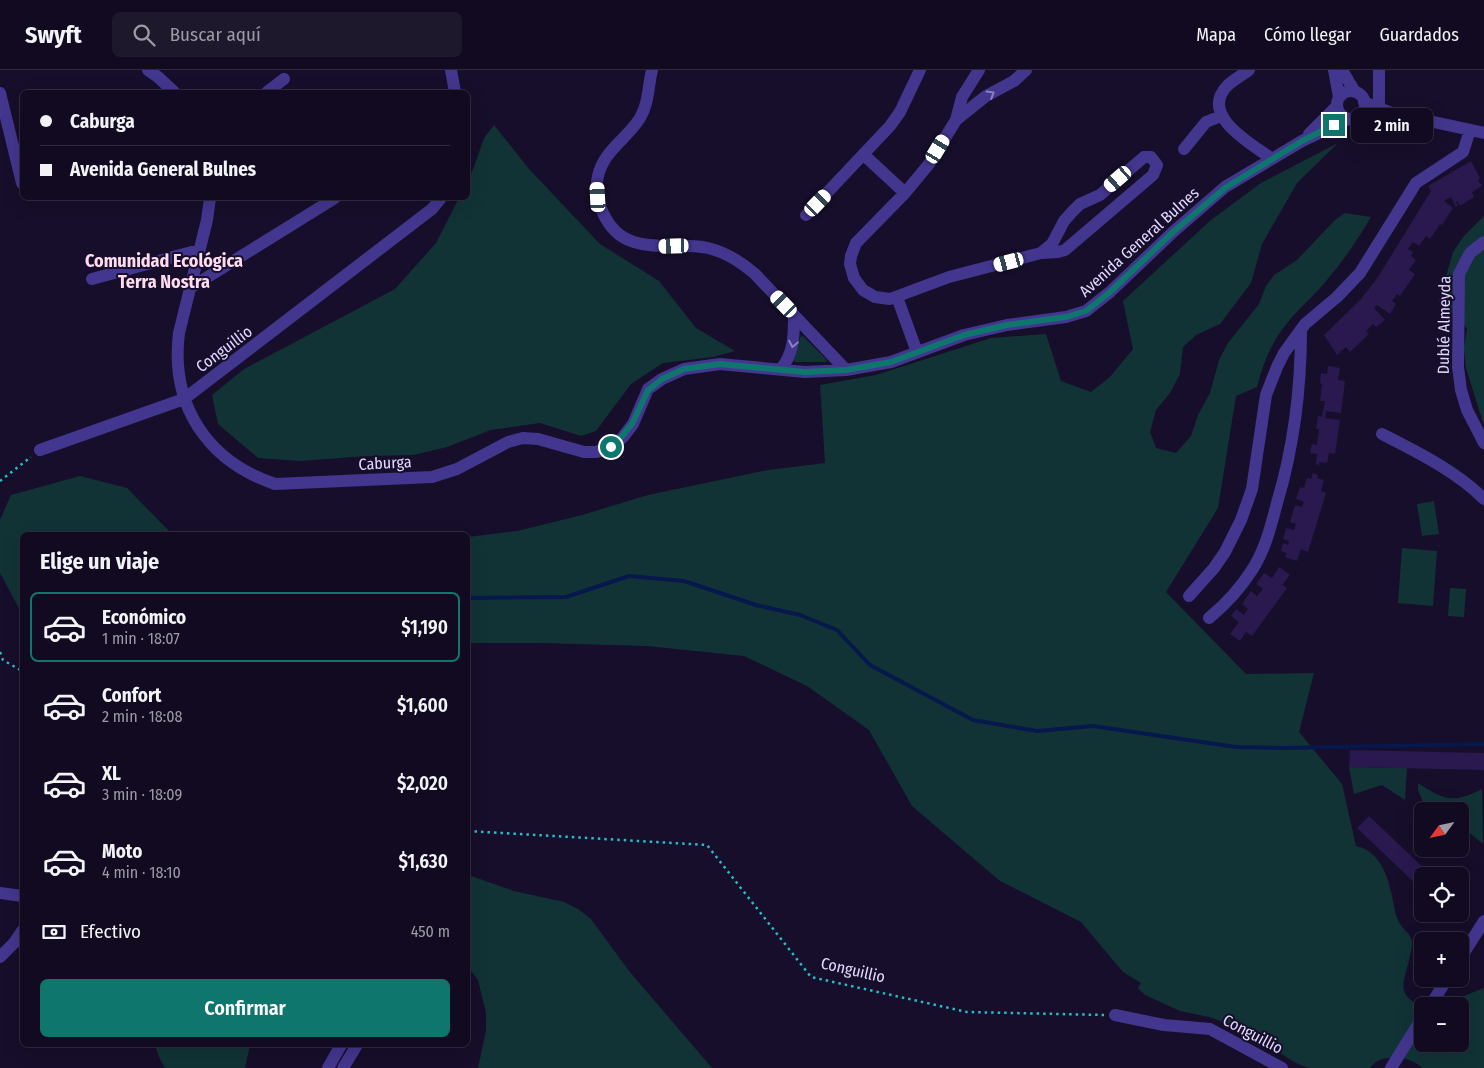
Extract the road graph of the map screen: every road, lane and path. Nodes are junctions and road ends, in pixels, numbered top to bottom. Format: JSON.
{"nodes":[{"id":1,"x":148,"y":70,"type":"edge"},
{"id":2,"x":451,"y":70,"type":"edge"},
{"id":3,"x":920,"y":70,"type":"edge"},
{"id":4,"x":979,"y":70,"type":"edge"},
{"id":5,"x":1026,"y":70,"type":"edge"},
{"id":6,"x":1249,"y":70,"type":"edge"},
{"id":7,"x":1334,"y":70,"type":"edge"},
{"id":8,"x":1342,"y":70,"type":"edge"},
{"id":9,"x":1379,"y":70,"type":"edge"},
{"id":10,"x":651,"y":71,"type":"edge"},
{"id":11,"x":284,"y":79,"type":"dead end"},
{"id":12,"x":172,"y":90,"type":"edge"},
{"id":13,"x":270,"y":90,"type":"edge"},
{"id":14,"x":455,"y":90,"type":"edge"},
{"id":15,"x":1355,"y":92,"type":"junction"},
{"id":16,"x":0,"y":94,"type":"edge"},
{"id":17,"x":1338,"y":101,"type":"junction"},
{"id":18,"x":1364,"y":102,"type":"junction"},
{"id":19,"x":1379,"y":108,"type":"junction"},
{"id":20,"x":1392,"y":114,"type":"junction"},
{"id":21,"x":1360,"y":115,"type":"junction"},
{"id":22,"x":1222,"y":116,"type":"junction"},
{"id":23,"x":1348,"y":119,"type":"junction"},
{"id":24,"x":956,"y":120,"type":"junction"},
{"id":25,"x":1480,"y":129,"type":"edge"},
{"id":26,"x":1302,"y":141,"type":"junction"},
{"id":27,"x":1184,"y":149,"type":"dead end"},
{"id":28,"x":864,"y":155,"type":"junction"},
{"id":29,"x":1272,"y":159,"type":"junction"},
{"id":30,"x":20,"y":175,"type":"edge"},
{"id":31,"x":905,"y":193,"type":"junction"},
{"id":32,"x":210,"y":200,"type":"edge"},
{"id":33,"x":332,"y":200,"type":"edge"},
{"id":34,"x":440,"y":200,"type":"edge"},
{"id":35,"x":806,"y":215,"type":"dead end"},
{"id":36,"x":1484,"y":242,"type":"edge"},
{"id":37,"x":199,"y":250,"type":"junction"},
{"id":38,"x":1041,"y":254,"type":"junction"},
{"id":39,"x":92,"y":279,"type":"dead end"},
{"id":40,"x":190,"y":288,"type":"junction"},
{"id":41,"x":897,"y":298,"type":"junction"},
{"id":42,"x":794,"y":315,"type":"junction"},
{"id":43,"x":1301,"y":330,"type":"junction"},
{"id":44,"x":917,"y":352,"type":"junction"},
{"id":45,"x":781,"y":369,"type":"junction"},
{"id":46,"x":846,"y":370,"type":"junction"},
{"id":47,"x":184,"y":399,"type":"junction"},
{"id":48,"x":1382,"y":434,"type":"dead end"},
{"id":49,"x":1484,"y":443,"type":"edge"},
{"id":50,"x":40,"y":450,"type":"joint"},
{"id":51,"x":0,"y":481,"type":"edge"},
{"id":52,"x":1484,"y":499,"type":"edge"},
{"id":53,"x":1189,"y":596,"type":"dead end"},
{"id":54,"x":1209,"y":618,"type":"dead end"},
{"id":55,"x":0,"y":652,"type":"edge"},
{"id":56,"x":20,"y":670,"type":"edge"},
{"id":57,"x":470,"y":831,"type":"edge"},
{"id":58,"x":0,"y":893,"type":"edge"},
{"id":59,"x":20,"y":896,"type":"edge"},
{"id":60,"x":1484,"y":921,"type":"edge"},
{"id":61,"x":20,"y":934,"type":"edge"},
{"id":62,"x":1469,"y":944,"type":"edge"},
{"id":63,"x":0,"y":957,"type":"edge"},
{"id":64,"x":1116,"y":1015,"type":"joint"},
{"id":65,"x":1414,"y":1031,"type":"edge"},
{"id":66,"x":340,"y":1047,"type":"edge"},
{"id":67,"x":355,"y":1047,"type":"edge"},
{"id":68,"x":328,"y":1068,"type":"edge"},
{"id":69,"x":343,"y":1068,"type":"edge"},
{"id":70,"x":1282,"y":1068,"type":"edge"},
{"id":71,"x":1391,"y":1068,"type":"edge"}],
"edges":[{"from":1,"to":12,"type":"street"},
{"from":2,"to":14,"type":"street"},
{"from":3,"to":28,"type":"street"},
{"from":4,"to":24,"type":"street"},
{"from":24,"to":5,"type":"street","one_way":true},
{"from":6,"to":22,"type":"street"},
{"from":7,"to":17,"type":"street"},
{"from":8,"to":15,"type":"street"},
{"from":9,"to":19,"type":"street"},
{"from":10,"to":42,"type":"street"},
{"from":11,"to":13,"type":"street"},
{"from":15,"to":17,"type":"street"},
{"from":15,"to":18,"type":"street"},
{"from":16,"to":30,"type":"street"},
{"from":17,"to":23,"type":"street"},
{"from":17,"to":26,"type":"street","name":"Avenida General Bulnes"},
{"from":18,"to":19,"type":"street"},
{"from":18,"to":21,"type":"street"},
{"from":19,"to":20,"type":"street"},
{"from":20,"to":21,"type":"street"},
{"from":20,"to":25,"type":"street"},
{"from":21,"to":23,"type":"street"},
{"from":22,"to":27,"type":"street"},
{"from":22,"to":29,"type":"street"},
{"from":23,"to":26,"type":"street","name":"Avenida General Bulnes"},
{"from":24,"to":31,"type":"street"},
{"from":25,"to":43,"type":"street"},
{"from":26,"to":29,"type":"street","name":"Avenida General Bulnes"},
{"from":28,"to":31,"type":"street"},
{"from":28,"to":35,"type":"street"},
{"from":29,"to":44,"type":"street","name":"Avenida General Bulnes"},
{"from":31,"to":41,"type":"street"},
{"from":32,"to":37,"type":"street","name":"Caburga"},
{"from":33,"to":40,"type":"street"},
{"from":34,"to":47,"type":"street","name":"Conguillio"},
{"from":36,"to":49,"type":"street","name":"Dublé Almeyda"},
{"from":37,"to":39,"type":"street"},
{"from":37,"to":40,"type":"street","name":"Caburga"},
{"from":38,"to":38,"type":"street"},
{"from":38,"to":41,"type":"street"},
{"from":40,"to":47,"type":"street","name":"Caburga"},
{"from":41,"to":44,"type":"street"},
{"from":42,"to":45,"type":"street","one_way":true},
{"from":42,"to":46,"type":"street"},
{"from":43,"to":53,"type":"street"},
{"from":43,"to":54,"type":"street"},
{"from":44,"to":46,"type":"street","name":"Avenida General Bulnes"},
{"from":45,"to":46,"type":"street","name":"Avenida General Bulnes"},
{"from":45,"to":47,"type":"street","name":"Caburga"},
{"from":47,"to":50,"type":"street","name":"Conguillio"},
{"from":48,"to":52,"type":"street"},
{"from":50,"to":51,"type":"path"},
{"from":55,"to":56,"type":"path"},
{"from":57,"to":64,"type":"path","name":"Conguillio"},
{"from":58,"to":59,"type":"street"},
{"from":60,"to":62,"type":"street"},
{"from":61,"to":63,"type":"street"},
{"from":64,"to":70,"type":"street","name":"Conguillio"},
{"from":65,"to":71,"type":"street"},
{"from":66,"to":68,"type":"street"},
{"from":67,"to":69,"type":"street"}]}
